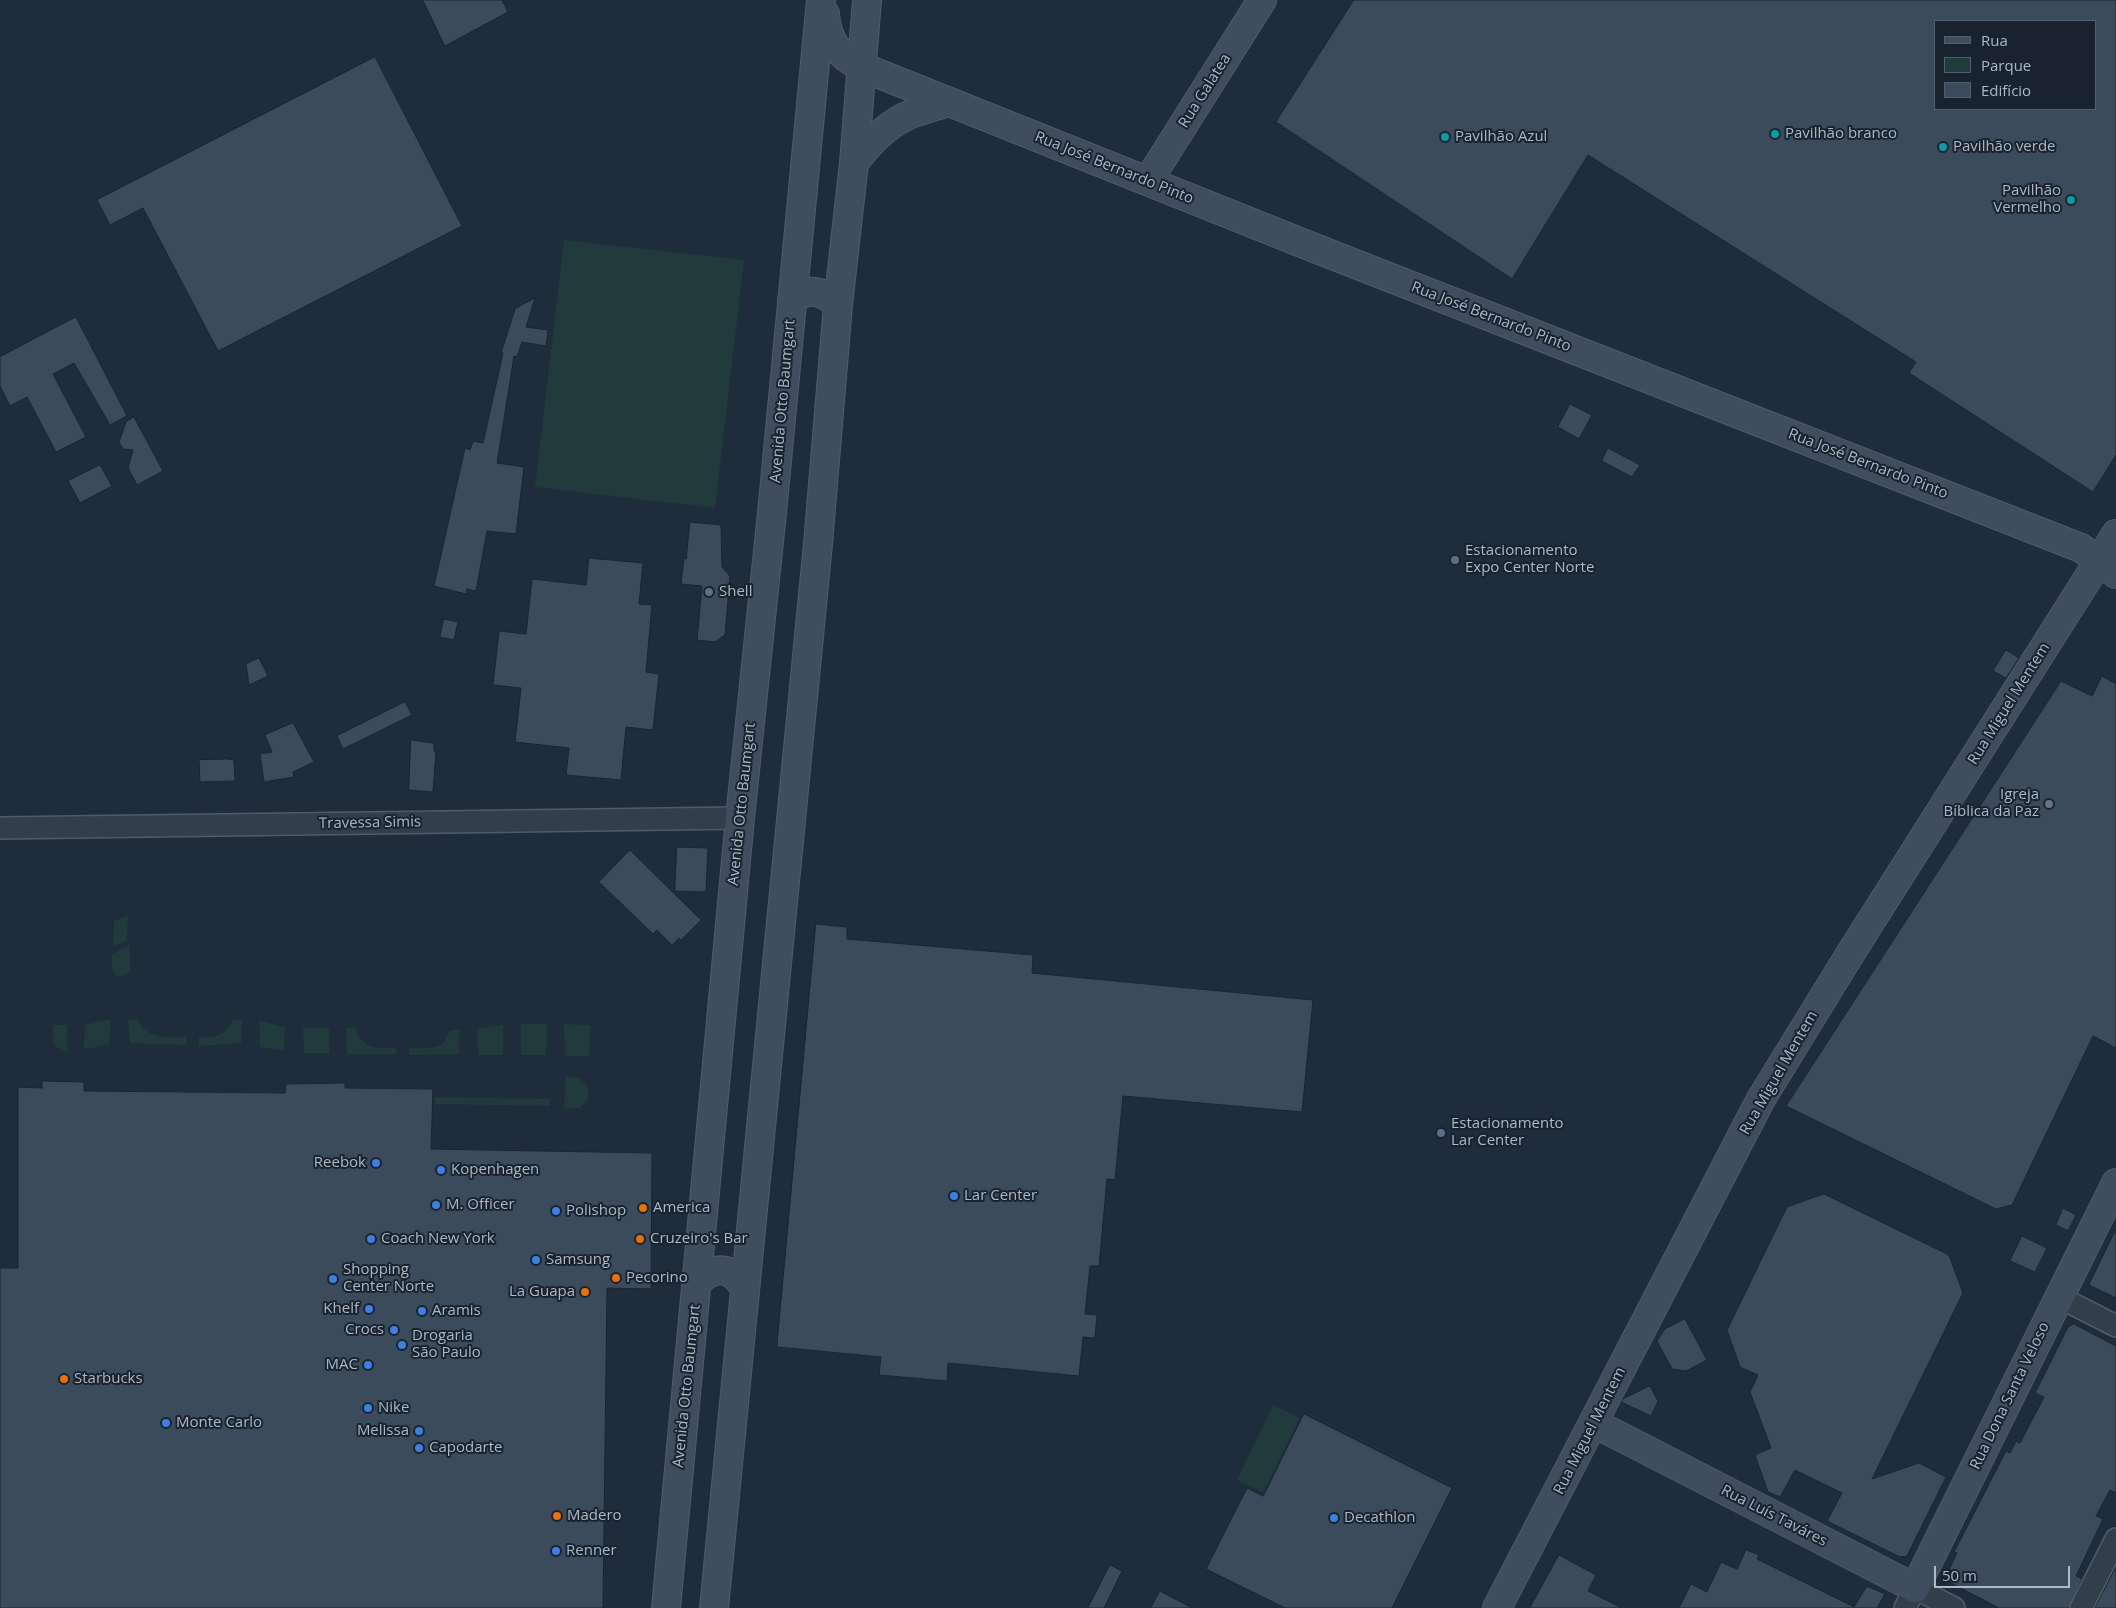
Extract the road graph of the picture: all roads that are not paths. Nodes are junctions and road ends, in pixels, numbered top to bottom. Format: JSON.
{"nodes":[{"id":1,"x":823,"y":0,"type":"edge"},
{"id":2,"x":867,"y":0,"type":"edge"},
{"id":3,"x":1262,"y":0,"type":"edge"},
{"id":4,"x":862,"y":67,"type":"junction"},
{"id":5,"x":949,"y":102,"type":"junction"},
{"id":6,"x":854,"y":163,"type":"junction"},
{"id":7,"x":1148,"y":182,"type":"junction"},
{"id":8,"x":792,"y":300,"type":"junction"},
{"id":9,"x":838,"y":305,"type":"junction"},
{"id":10,"x":2116,"y":534,"type":"edge"},
{"id":11,"x":2108,"y":568,"type":"edge"},
{"id":12,"x":740,"y":818,"type":"junction"},
{"id":13,"x":0,"y":828,"type":"edge"},
{"id":14,"x":2116,"y":1183,"type":"edge"},
{"id":15,"x":701,"y":1243,"type":"junction"},
{"id":16,"x":748,"y":1248,"type":"junction"},
{"id":17,"x":697,"y":1282,"type":"junction"},
{"id":18,"x":745,"y":1288,"type":"junction"},
{"id":19,"x":2059,"y":1297,"type":"junction"},
{"id":20,"x":2116,"y":1326,"type":"edge"},
{"id":21,"x":1594,"y":1423,"type":"junction"},
{"id":22,"x":2116,"y":1539,"type":"edge"},
{"id":23,"x":1910,"y":1598,"type":"edge"},
{"id":24,"x":666,"y":1608,"type":"edge"},
{"id":25,"x":714,"y":1608,"type":"edge"},
{"id":26,"x":1497,"y":1608,"type":"edge"},
{"id":27,"x":1954,"y":1608,"type":"edge"},
{"id":28,"x":2081,"y":1608,"type":"edge"}],
"edges":[{"from":1,"to":4,"type":"main road","name":"Rua José Bernardo Pinto"},
{"from":1,"to":8,"type":"main road","name":"Avenida Otto Baumgart"},
{"from":2,"to":4,"type":"main road"},
{"from":3,"to":7,"type":"main road","name":"Rua Galatea"},
{"from":4,"to":5,"type":"main road","name":"Rua José Bernardo Pinto"},
{"from":4,"to":6,"type":"main road"},
{"from":5,"to":6,"type":"main road"},
{"from":5,"to":7,"type":"main road","name":"Rua José Bernardo Pinto"},
{"from":6,"to":9,"type":"main road"},
{"from":7,"to":11,"type":"main road","name":"Rua José Bernardo Pinto"},
{"from":8,"to":9,"type":"main road"},
{"from":8,"to":12,"type":"main road","name":"Avenida Otto Baumgart"},
{"from":9,"to":16,"type":"main road"},
{"from":10,"to":11,"type":"main road","name":"Rua Miguel Mentem"},
{"from":11,"to":21,"type":"main road","name":"Rua Miguel Mentem"},
{"from":12,"to":13,"type":"street","name":"Travessa Simis"},
{"from":12,"to":15,"type":"main road","name":"Avenida Otto Baumgart"},
{"from":14,"to":19,"type":"main road","name":"Rua Dona Santa Veloso"},
{"from":15,"to":16,"type":"main road"},
{"from":15,"to":17,"type":"main road","name":"Avenida Otto Baumgart"},
{"from":16,"to":18,"type":"main road"},
{"from":17,"to":18,"type":"main road"},
{"from":17,"to":24,"type":"main road","name":"Avenida Otto Baumgart"},
{"from":18,"to":25,"type":"main road"},
{"from":19,"to":20,"type":"street"},
{"from":19,"to":23,"type":"main road","name":"Rua Dona Santa Veloso"},
{"from":21,"to":23,"type":"main road","name":"Rua Luís Taváres"},
{"from":21,"to":26,"type":"main road","name":"Rua Miguel Mentem"},
{"from":22,"to":28,"type":"street"},
{"from":23,"to":27,"type":"street","name":"Rua Luís Taváres"}]}
